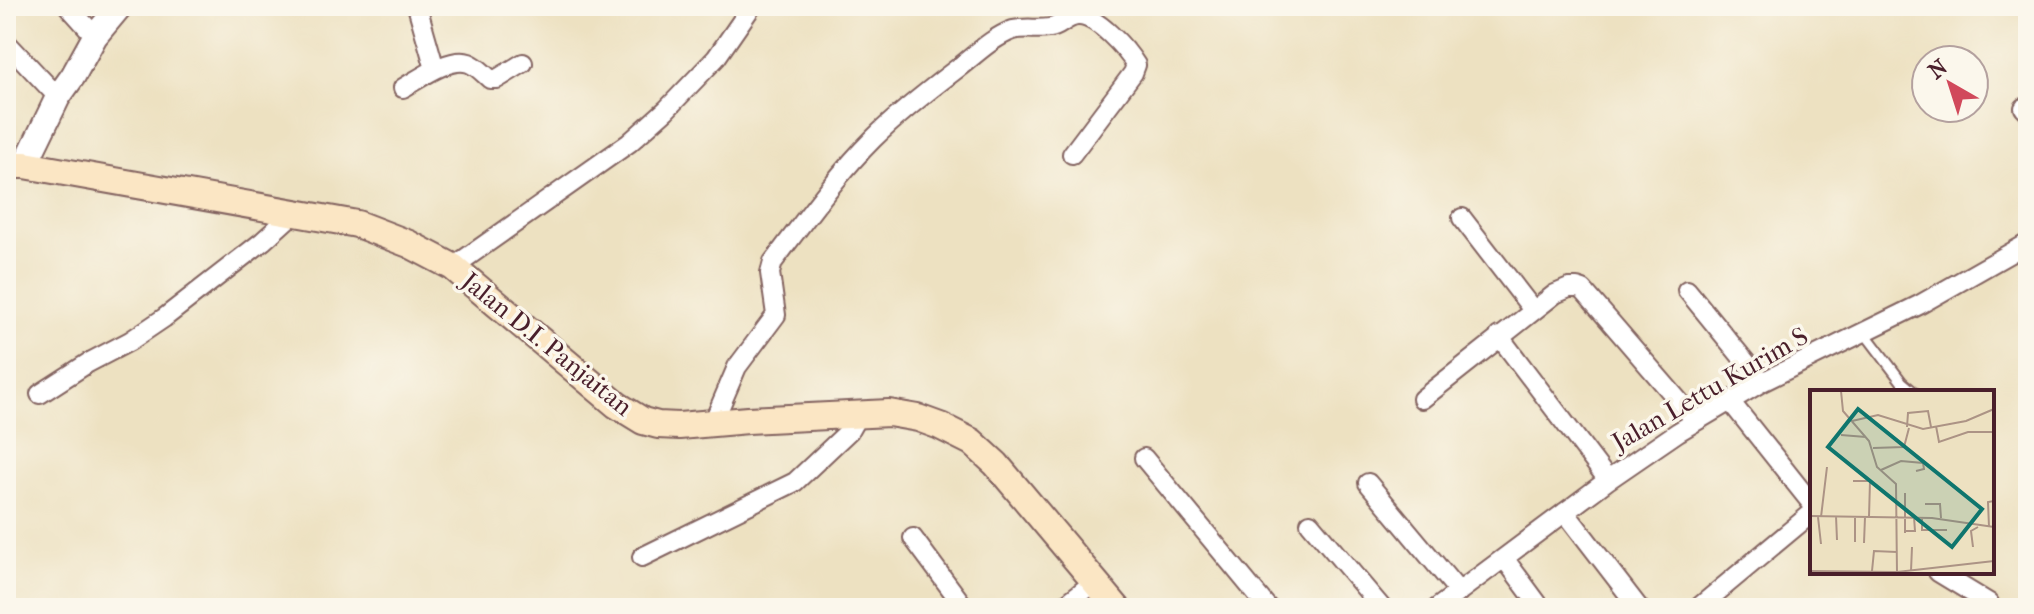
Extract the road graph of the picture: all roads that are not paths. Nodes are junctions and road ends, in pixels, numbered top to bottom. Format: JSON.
{"nodes":[{"id":1,"x":68,"y":6,"type":"edge"},
{"id":2,"x":120,"y":6,"type":"edge"},
{"id":3,"x":417,"y":6,"type":"edge"},
{"id":4,"x":752,"y":6,"type":"edge"},
{"id":5,"x":95,"y":36,"type":"junction"},
{"id":6,"x":6,"y":42,"type":"edge"},
{"id":7,"x":523,"y":63,"type":"dead end"},
{"id":8,"x":435,"y":69,"type":"junction"},
{"id":9,"x":403,"y":88,"type":"dead end"},
{"id":10,"x":58,"y":97,"type":"junction"},
{"id":11,"x":1072,"y":154,"type":"dead end"},
{"id":12,"x":16,"y":165,"type":"edge"},
{"id":13,"x":294,"y":213,"type":"junction"},
{"id":14,"x":1462,"y":218,"type":"dead end"},
{"id":15,"x":2028,"y":243,"type":"edge"},
{"id":16,"x":453,"y":267,"type":"junction"},
{"id":17,"x":1687,"y":290,"type":"dead end"},
{"id":18,"x":1533,"y":310,"type":"junction"},
{"id":19,"x":1864,"y":332,"type":"junction"},
{"id":20,"x":1499,"y":336,"type":"junction"},
{"id":21,"x":1762,"y":382,"type":"junction"},
{"id":22,"x":1912,"y":390,"type":"edge"},
{"id":23,"x":40,"y":394,"type":"dead end"},
{"id":24,"x":1422,"y":399,"type":"dead end"},
{"id":25,"x":1730,"y":401,"type":"junction"},
{"id":26,"x":858,"y":415,"type":"junction"},
{"id":27,"x":1696,"y":421,"type":"junction"},
{"id":28,"x":713,"y":423,"type":"junction"},
{"id":29,"x":1144,"y":458,"type":"dead end"},
{"id":30,"x":1608,"y":480,"type":"junction"},
{"id":31,"x":1368,"y":483,"type":"dead end"},
{"id":32,"x":1810,"y":501,"type":"edge"},
{"id":33,"x":1565,"y":512,"type":"junction"},
{"id":34,"x":1810,"y":515,"type":"edge"},
{"id":35,"x":1310,"y":523,"type":"dead end"},
{"id":36,"x":913,"y":538,"type":"dead end"},
{"id":37,"x":642,"y":557,"type":"dead end"},
{"id":38,"x":1504,"y":558,"type":"junction"},
{"id":39,"x":1941,"y":574,"type":"edge"},
{"id":40,"x":1095,"y":581,"type":"junction"},
{"id":41,"x":1459,"y":592,"type":"junction"},
{"id":42,"x":1989,"y":603,"type":"dead end"},
{"id":43,"x":965,"y":608,"type":"edge"},
{"id":44,"x":1061,"y":608,"type":"edge"},
{"id":45,"x":1117,"y":608,"type":"edge"},
{"id":46,"x":1268,"y":608,"type":"edge"},
{"id":47,"x":1382,"y":608,"type":"edge"},
{"id":48,"x":1437,"y":608,"type":"edge"},
{"id":49,"x":1541,"y":608,"type":"edge"},
{"id":50,"x":1639,"y":608,"type":"edge"},
{"id":51,"x":1698,"y":608,"type":"edge"}],
"edges":[{"from":1,"to":5,"type":"street"},
{"from":2,"to":5,"type":"street"},
{"from":3,"to":8,"type":"street"},
{"from":4,"to":16,"type":"street"},
{"from":5,"to":10,"type":"street"},
{"from":6,"to":10,"type":"street"},
{"from":7,"to":8,"type":"street"},
{"from":8,"to":9,"type":"street"},
{"from":10,"to":12,"type":"street"},
{"from":11,"to":28,"type":"street"},
{"from":12,"to":13,"type":"main road","name":"Jalan D.I. Panjaitan"},
{"from":13,"to":16,"type":"main road","name":"Jalan D.I. Panjaitan"},
{"from":13,"to":23,"type":"street"},
{"from":14,"to":18,"type":"street"},
{"from":15,"to":19,"type":"street","name":"Jalan Lettu Kurim S"},
{"from":16,"to":28,"type":"main road","name":"Jalan D.I. Panjaitan"},
{"from":17,"to":21,"type":"street"},
{"from":18,"to":20,"type":"street"},
{"from":18,"to":27,"type":"street"},
{"from":19,"to":21,"type":"street","name":"Jalan Lettu Kurim S"},
{"from":19,"to":22,"type":"lane"},
{"from":20,"to":24,"type":"street"},
{"from":20,"to":30,"type":"street"},
{"from":21,"to":25,"type":"street","name":"Jalan Lettu Kurim S"},
{"from":25,"to":27,"type":"street","name":"Jalan Lettu Kurim S"},
{"from":25,"to":32,"type":"street"},
{"from":26,"to":28,"type":"main road","name":"Jalan D.I. Panjaitan"},
{"from":26,"to":37,"type":"street"},
{"from":26,"to":40,"type":"main road","name":"Jalan D.I. Panjaitan"},
{"from":27,"to":30,"type":"street","name":"Jalan Lettu Kurim S"},
{"from":29,"to":46,"type":"street"},
{"from":30,"to":33,"type":"street","name":"Jalan Lettu Kurim S"},
{"from":31,"to":41,"type":"street"},
{"from":33,"to":38,"type":"street","name":"Jalan Lettu Kurim S"},
{"from":33,"to":50,"type":"street"},
{"from":34,"to":51,"type":"street"},
{"from":35,"to":47,"type":"street"},
{"from":36,"to":43,"type":"street"},
{"from":38,"to":41,"type":"street","name":"Jalan Lettu Kurim S"},
{"from":38,"to":49,"type":"street"},
{"from":39,"to":42,"type":"street"},
{"from":40,"to":44,"type":"street"},
{"from":40,"to":45,"type":"main road","name":"Jalan D.I. Panjaitan"},
{"from":41,"to":48,"type":"street","name":"Jalan Lettu Kurim S"}]}
